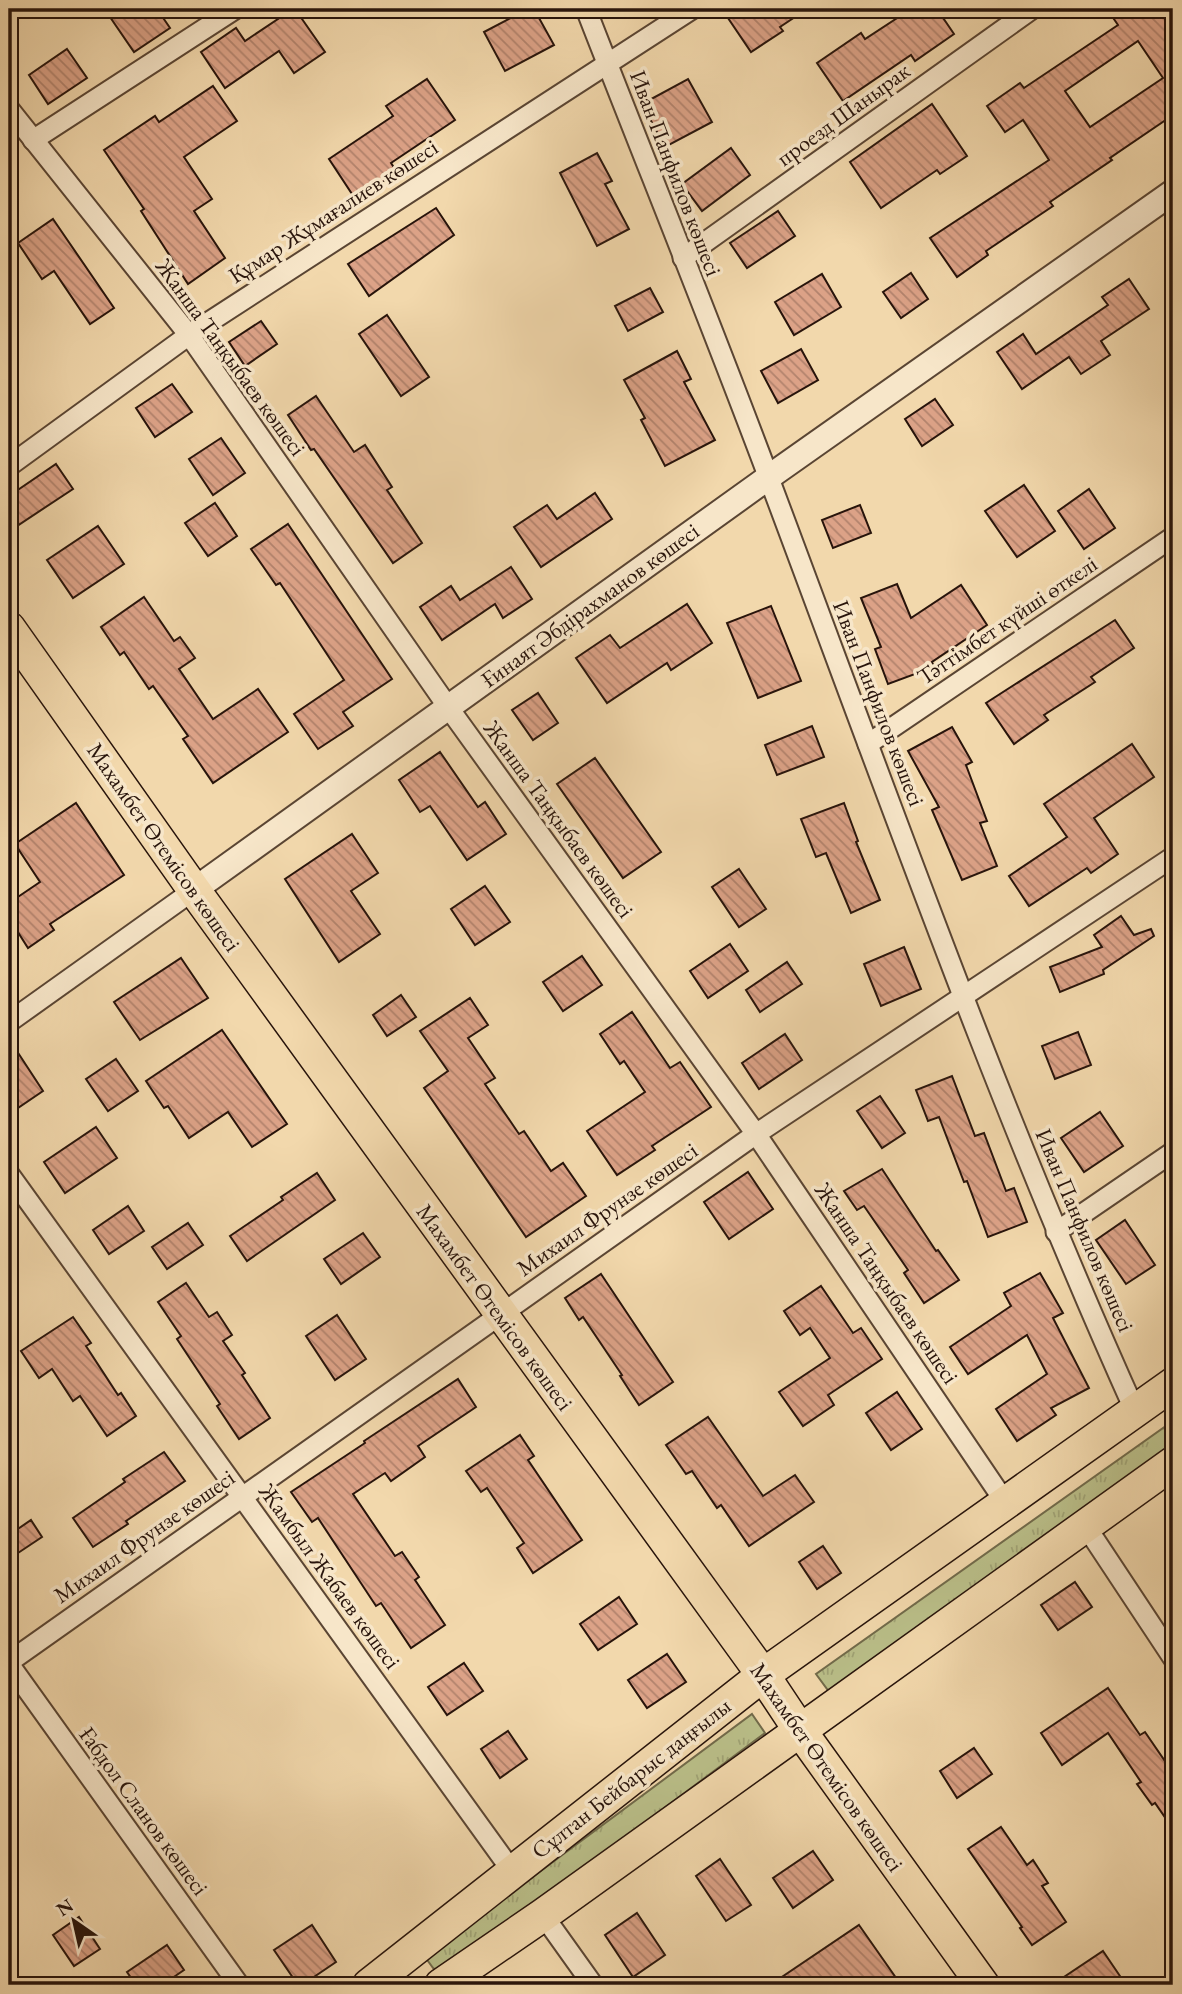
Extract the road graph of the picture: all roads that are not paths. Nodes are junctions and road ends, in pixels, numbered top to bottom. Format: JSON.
{"nodes":[{"id":1,"x":235,"y":9,"type":"edge"},
{"id":2,"x":586,"y":9,"type":"edge"},
{"id":3,"x":692,"y":9,"type":"edge"},
{"id":4,"x":1032,"y":9,"type":"edge"},
{"id":5,"x":606,"y":62,"type":"junction"},
{"id":6,"x":9,"y":109,"type":"edge"},
{"id":7,"x":33,"y":140,"type":"junction"},
{"id":8,"x":1173,"y":192,"type":"edge"},
{"id":9,"x":683,"y":258,"type":"junction"},
{"id":10,"x":189,"y":335,"type":"junction"},
{"id":11,"x":9,"y":466,"type":"edge"},
{"id":12,"x":769,"y":477,"type":"junction"},
{"id":13,"x":1173,"y":537,"type":"edge"},
{"id":14,"x":9,"y":628,"type":"edge"},
{"id":15,"x":448,"y":707,"type":"junction"},
{"id":16,"x":868,"y":744,"type":"junction"},
{"id":17,"x":1173,"y":857,"type":"edge"},
{"id":18,"x":194,"y":890,"type":"junction"},
{"id":19,"x":963,"y":996,"type":"junction"},
{"id":20,"x":9,"y":1022,"type":"edge"},
{"id":21,"x":756,"y":1134,"type":"junction"},
{"id":22,"x":1173,"y":1152,"type":"edge"},
{"id":23,"x":9,"y":1174,"type":"edge"},
{"id":24,"x":1056,"y":1232,"type":"junction"},
{"id":25,"x":499,"y":1314,"type":"junction"},
{"id":26,"x":1173,"y":1384,"type":"edge"},
{"id":27,"x":1135,"y":1410,"type":"junction"},
{"id":28,"x":1173,"y":1462,"type":"edge"},
{"id":29,"x":243,"y":1496,"type":"junction"},
{"id":30,"x":1005,"y":1502,"type":"junction"},
{"id":31,"x":1085,"y":1525,"type":"junction"},
{"id":32,"x":1173,"y":1658,"type":"edge"},
{"id":33,"x":9,"y":1663,"type":"edge"},
{"id":34,"x":763,"y":1675,"type":"junction"},
{"id":35,"x":799,"y":1729,"type":"junction"},
{"id":36,"x":512,"y":1871,"type":"junction"},
{"id":37,"x":543,"y":1915,"type":"junction"},
{"id":38,"x":239,"y":1985,"type":"edge"},
{"id":39,"x":369,"y":1985,"type":"edge"},
{"id":40,"x":441,"y":1985,"type":"edge"},
{"id":41,"x":593,"y":1985,"type":"edge"},
{"id":42,"x":983,"y":1985,"type":"edge"}],
"edges":[{"from":1,"to":7,"type":"street"},
{"from":2,"to":5,"type":"street","name":"Иван Панфилов көшесі"},
{"from":3,"to":5,"type":"street","name":"Құмар Жұмағалиев көшесі"},
{"from":4,"to":9,"type":"street","name":"проезд Шанырак"},
{"from":5,"to":9,"type":"street","name":"Иван Панфилов көшесі"},
{"from":5,"to":10,"type":"street","name":"Құмар Жұмағалиев көшесі"},
{"from":6,"to":7,"type":"street","name":"Жанша Таңқыбаев көшесі"},
{"from":7,"to":10,"type":"street","name":"Жанша Таңқыбаев көшесі"},
{"from":8,"to":12,"type":"street","name":"Ғинаят Әбдірахманов көшесі"},
{"from":9,"to":12,"type":"street","name":"Иван Панфилов көшесі"},
{"from":10,"to":11,"type":"street","name":"Құмар Жұмағалиев көшесі"},
{"from":10,"to":15,"type":"street","name":"Жанша Таңқыбаев көшесі"},
{"from":12,"to":15,"type":"street","name":"Ғинаят Әбдірахманов көшесі"},
{"from":12,"to":16,"type":"street","name":"Иван Панфилов көшесі"},
{"from":13,"to":16,"type":"street","name":"Тәттімбет күйші өткелі"},
{"from":14,"to":18,"type":"main road","name":"Махамбет Өтемісов көшесі"},
{"from":15,"to":18,"type":"street","name":"Ғинаят Әбдірахманов көшесі"},
{"from":15,"to":21,"type":"street","name":"Жанша Таңқыбаев көшесі"},
{"from":16,"to":19,"type":"street","name":"Иван Панфилов көшесі"},
{"from":17,"to":19,"type":"street","name":"Михаил Фрунзе көшесі"},
{"from":18,"to":20,"type":"street","name":"Ғинаят Әбдірахманов көшесі"},
{"from":18,"to":25,"type":"main road","name":"Махамбет Өтемісов көшесі"},
{"from":19,"to":21,"type":"street","name":"Михаил Фрунзе көшесі"},
{"from":19,"to":24,"type":"street","name":"Иван Панфилов көшесі"},
{"from":21,"to":25,"type":"street","name":"Михаил Фрунзе көшесі"},
{"from":21,"to":30,"type":"street","name":"Жанша Таңқыбаев көшесі"},
{"from":22,"to":24,"type":"street"},
{"from":23,"to":29,"type":"street","name":"Жамбыл Жабаев көшесі"},
{"from":24,"to":27,"type":"street","name":"Иван Панфилов көшесі"},
{"from":25,"to":29,"type":"street","name":"Михаил Фрунзе көшесі"},
{"from":25,"to":34,"type":"main road","name":"Махамбет Өтемісов көшесі"},
{"from":26,"to":27,"type":"main road","name":"Сұлтан Бейбарыс даңғылы"},
{"from":27,"to":30,"type":"main road","name":"Сұлтан Бейбарыс даңғылы"},
{"from":28,"to":31,"type":"main road"},
{"from":29,"to":33,"type":"street","name":"Михаил Фрунзе көшесі"},
{"from":29,"to":36,"type":"street","name":"Жамбыл Жабаев көшесі"},
{"from":30,"to":34,"type":"main road","name":"Сұлтан Бейбарыс даңғылы"},
{"from":31,"to":32,"type":"street"},
{"from":31,"to":35,"type":"main road"},
{"from":33,"to":38,"type":"street","name":"Ғабдол Сланов көшесі"},
{"from":34,"to":35,"type":"main road","name":"Махамбет Өтемісов көшесі"},
{"from":34,"to":36,"type":"main road","name":"Сұлтан Бейбарыс даңғылы"},
{"from":35,"to":37,"type":"main road"},
{"from":35,"to":42,"type":"main road","name":"Махамбет Өтемісов көшесі"},
{"from":36,"to":39,"type":"main road","name":"Сұлтан Бейбарыс даңғылы"},
{"from":37,"to":40,"type":"main road"},
{"from":37,"to":41,"type":"street"}]}
